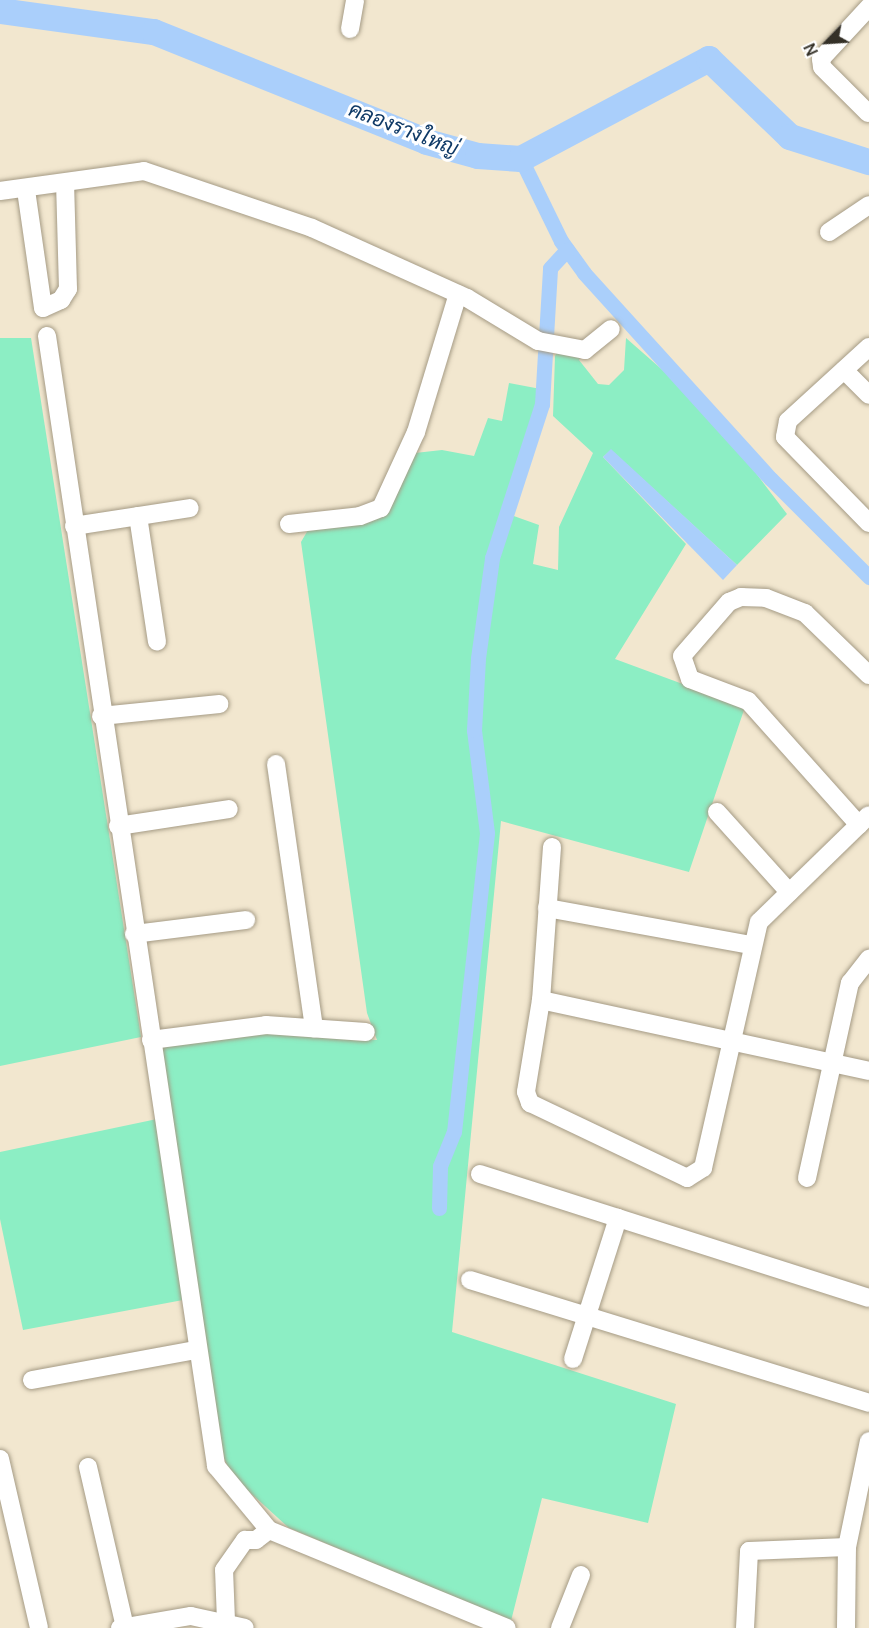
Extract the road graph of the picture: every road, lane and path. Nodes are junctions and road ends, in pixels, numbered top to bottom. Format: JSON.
{"nodes":[{"id":1,"x":355,"y":0,"type":"edge"},
{"id":2,"x":869,"y":7,"type":"edge"},
{"id":3,"x":350,"y":29,"type":"dead end"},
{"id":4,"x":868,"y":113,"type":"edge"},
{"id":5,"x":65,"y":183,"type":"junction"},
{"id":6,"x":26,"y":190,"type":"junction"},
{"id":7,"x":0,"y":191,"type":"edge"},
{"id":8,"x":869,"y":205,"type":"edge"},
{"id":9,"x":829,"y":232,"type":"dead end"},
{"id":10,"x":458,"y":294,"type":"junction"},
{"id":11,"x":611,"y":329,"type":"dead end"},
{"id":12,"x":47,"y":336,"type":"dead end"},
{"id":13,"x":869,"y":347,"type":"edge"},
{"id":14,"x":844,"y":370,"type":"junction"},
{"id":15,"x":869,"y":395,"type":"edge"},
{"id":16,"x":189,"y":508,"type":"dead end"},
{"id":17,"x":138,"y":516,"type":"junction"},
{"id":18,"x":869,"y":523,"type":"edge"},
{"id":19,"x":289,"y":524,"type":"dead end"},
{"id":20,"x":74,"y":526,"type":"junction"},
{"id":21,"x":157,"y":642,"type":"dead end"},
{"id":22,"x":869,"y":675,"type":"edge"},
{"id":23,"x":219,"y":704,"type":"dead end"},
{"id":24,"x":101,"y":716,"type":"junction"},
{"id":25,"x":276,"y":764,"type":"dead end"},
{"id":26,"x":229,"y":809,"type":"dead end"},
{"id":27,"x":717,"y":812,"type":"dead end"},
{"id":28,"x":864,"y":820,"type":"edge"},
{"id":29,"x":118,"y":825,"type":"junction"},
{"id":30,"x":552,"y":848,"type":"dead end"},
{"id":31,"x":789,"y":892,"type":"junction"},
{"id":32,"x":548,"y":908,"type":"junction"},
{"id":33,"x":246,"y":921,"type":"dead end"},
{"id":34,"x":135,"y":934,"type":"junction"},
{"id":35,"x":751,"y":945,"type":"junction"},
{"id":36,"x":869,"y":959,"type":"edge"},
{"id":37,"x":541,"y":1000,"type":"junction"},
{"id":38,"x":314,"y":1028,"type":"junction"},
{"id":39,"x":366,"y":1032,"type":"dead end"},
{"id":40,"x":733,"y":1039,"type":"junction"},
{"id":41,"x":151,"y":1040,"type":"junction"},
{"id":42,"x":831,"y":1064,"type":"junction"},
{"id":43,"x":869,"y":1071,"type":"edge"},
{"id":44,"x":480,"y":1174,"type":"dead end"},
{"id":45,"x":807,"y":1178,"type":"dead end"},
{"id":46,"x":618,"y":1218,"type":"junction"},
{"id":47,"x":470,"y":1280,"type":"dead end"},
{"id":48,"x":869,"y":1298,"type":"edge"},
{"id":49,"x":587,"y":1314,"type":"junction"},
{"id":50,"x":196,"y":1350,"type":"junction"},
{"id":51,"x":573,"y":1359,"type":"dead end"},
{"id":52,"x":32,"y":1380,"type":"dead end"},
{"id":53,"x":869,"y":1403,"type":"edge"},
{"id":54,"x":869,"y":1442,"type":"edge"},
{"id":55,"x":0,"y":1459,"type":"edge"},
{"id":56,"x":88,"y":1467,"type":"dead end"},
{"id":57,"x":863,"y":1504,"type":"edge"},
{"id":58,"x":263,"y":1524,"type":"junction"},
{"id":59,"x":847,"y":1546,"type":"junction"},
{"id":60,"x":581,"y":1575,"type":"dead end"},
{"id":61,"x":226,"y":1621,"type":"junction"},
{"id":62,"x":191,"y":1622,"type":"edge"},
{"id":63,"x":122,"y":1627,"type":"edge"},
{"id":64,"x":39,"y":1628,"type":"edge"},
{"id":65,"x":246,"y":1628,"type":"edge"},
{"id":66,"x":507,"y":1628,"type":"edge"},
{"id":67,"x":560,"y":1628,"type":"edge"},
{"id":68,"x":746,"y":1628,"type":"edge"},
{"id":69,"x":846,"y":1628,"type":"edge"}],
"edges":[{"from":1,"to":3,"type":"street"},
{"from":2,"to":4,"type":"street"},
{"from":5,"to":6,"type":"street"},
{"from":5,"to":6,"type":"street"},
{"from":5,"to":10,"type":"street"},
{"from":6,"to":7,"type":"street"},
{"from":8,"to":9,"type":"street"},
{"from":10,"to":11,"type":"street"},
{"from":10,"to":19,"type":"street"},
{"from":12,"to":20,"type":"street"},
{"from":13,"to":14,"type":"street"},
{"from":14,"to":15,"type":"street"},
{"from":14,"to":18,"type":"street"},
{"from":16,"to":17,"type":"street"},
{"from":17,"to":20,"type":"street"},
{"from":17,"to":21,"type":"street"},
{"from":20,"to":24,"type":"street"},
{"from":22,"to":28,"type":"street"},
{"from":23,"to":24,"type":"street"},
{"from":24,"to":29,"type":"street"},
{"from":25,"to":38,"type":"street"},
{"from":26,"to":29,"type":"street"},
{"from":27,"to":31,"type":"street"},
{"from":28,"to":31,"type":"street"},
{"from":29,"to":34,"type":"street"},
{"from":30,"to":32,"type":"street"},
{"from":31,"to":35,"type":"street"},
{"from":32,"to":35,"type":"street"},
{"from":32,"to":37,"type":"street"},
{"from":33,"to":34,"type":"street"},
{"from":34,"to":41,"type":"street"},
{"from":35,"to":40,"type":"street"},
{"from":36,"to":42,"type":"street"},
{"from":37,"to":40,"type":"street"},
{"from":37,"to":40,"type":"street"},
{"from":38,"to":39,"type":"street"},
{"from":38,"to":41,"type":"street"},
{"from":40,"to":42,"type":"street"},
{"from":41,"to":50,"type":"street"},
{"from":42,"to":43,"type":"street"},
{"from":42,"to":45,"type":"street"},
{"from":44,"to":46,"type":"street"},
{"from":46,"to":48,"type":"street"},
{"from":46,"to":49,"type":"street"},
{"from":47,"to":49,"type":"street"},
{"from":49,"to":51,"type":"street"},
{"from":49,"to":53,"type":"street"},
{"from":50,"to":52,"type":"street"},
{"from":50,"to":58,"type":"street"},
{"from":54,"to":57,"type":"street"},
{"from":55,"to":64,"type":"street"},
{"from":56,"to":63,"type":"street"},
{"from":57,"to":59,"type":"street"},
{"from":58,"to":61,"type":"street"},
{"from":58,"to":66,"type":"street"},
{"from":59,"to":68,"type":"street"},
{"from":59,"to":69,"type":"street"},
{"from":60,"to":67,"type":"street"},
{"from":61,"to":62,"type":"street"},
{"from":61,"to":65,"type":"street"},
{"from":62,"to":63,"type":"street"}]}
